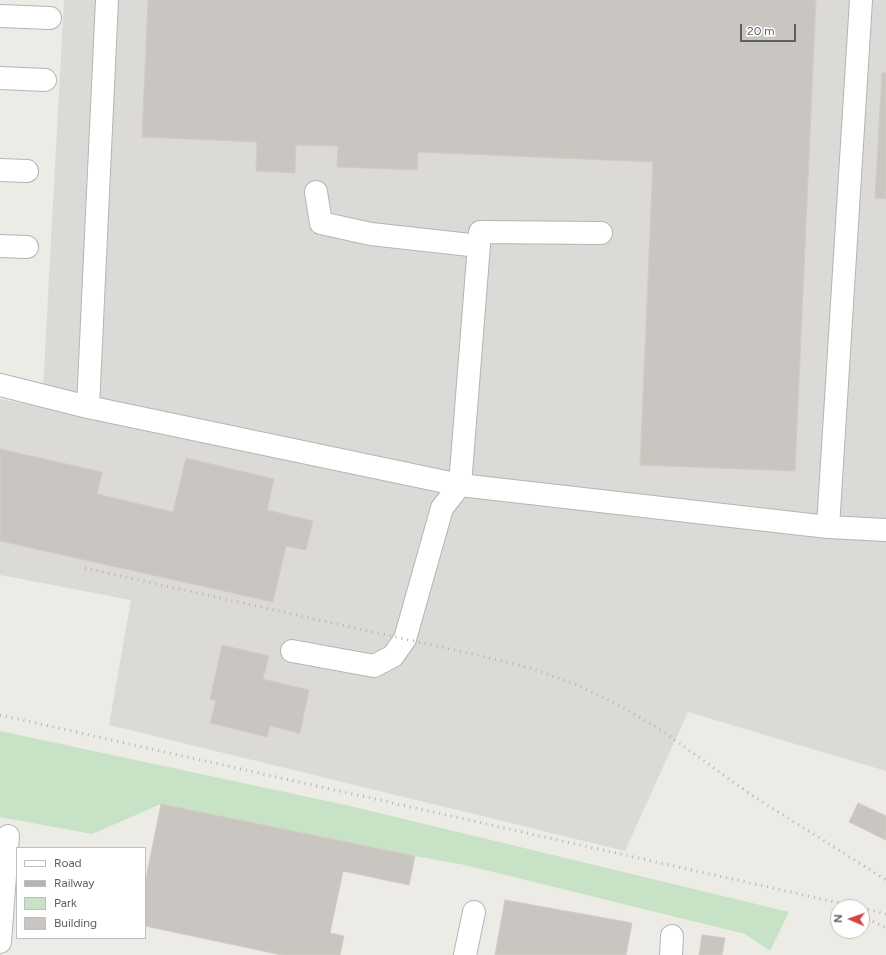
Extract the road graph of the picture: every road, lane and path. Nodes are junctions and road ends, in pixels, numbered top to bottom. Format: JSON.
{"nodes":[{"id":1,"x":107,"y":0,"type":"edge"},
{"id":2,"x":861,"y":0,"type":"edge"},
{"id":3,"x":0,"y":16,"type":"edge"},
{"id":4,"x":50,"y":18,"type":"dead end"},
{"id":5,"x":0,"y":78,"type":"edge"},
{"id":6,"x":45,"y":80,"type":"dead end"},
{"id":7,"x":0,"y":170,"type":"edge"},
{"id":8,"x":27,"y":171,"type":"dead end"},
{"id":9,"x":316,"y":192,"type":"dead end"},
{"id":10,"x":601,"y":233,"type":"dead end"},
{"id":11,"x":0,"y":246,"type":"edge"},
{"id":12,"x":479,"y":246,"type":"junction"},
{"id":13,"x":27,"y":247,"type":"dead end"},
{"id":14,"x":0,"y":385,"type":"edge"},
{"id":15,"x":88,"y":407,"type":"junction"},
{"id":16,"x":460,"y":485,"type":"junction"},
{"id":17,"x":828,"y":527,"type":"junction"},
{"id":18,"x":886,"y":530,"type":"edge"},
{"id":19,"x":292,"y":651,"type":"dead end"},
{"id":20,"x":8,"y":836,"type":"dead end"},
{"id":21,"x":474,"y":912,"type":"dead end"},
{"id":22,"x":0,"y":942,"type":"edge"},
{"id":23,"x":465,"y":955,"type":"edge"}],
"edges":[{"from":1,"to":15,"type":"lane"},
{"from":2,"to":17,"type":"lane"},
{"from":3,"to":4,"type":"lane"},
{"from":5,"to":6,"type":"lane"},
{"from":7,"to":8,"type":"lane"},
{"from":9,"to":12,"type":"lane"},
{"from":10,"to":12,"type":"lane"},
{"from":11,"to":13,"type":"lane"},
{"from":12,"to":16,"type":"lane"},
{"from":14,"to":15,"type":"lane"},
{"from":15,"to":16,"type":"lane"},
{"from":16,"to":17,"type":"lane"},
{"from":16,"to":19,"type":"lane"},
{"from":17,"to":18,"type":"lane"},
{"from":20,"to":22,"type":"lane"},
{"from":21,"to":23,"type":"lane"}]}
